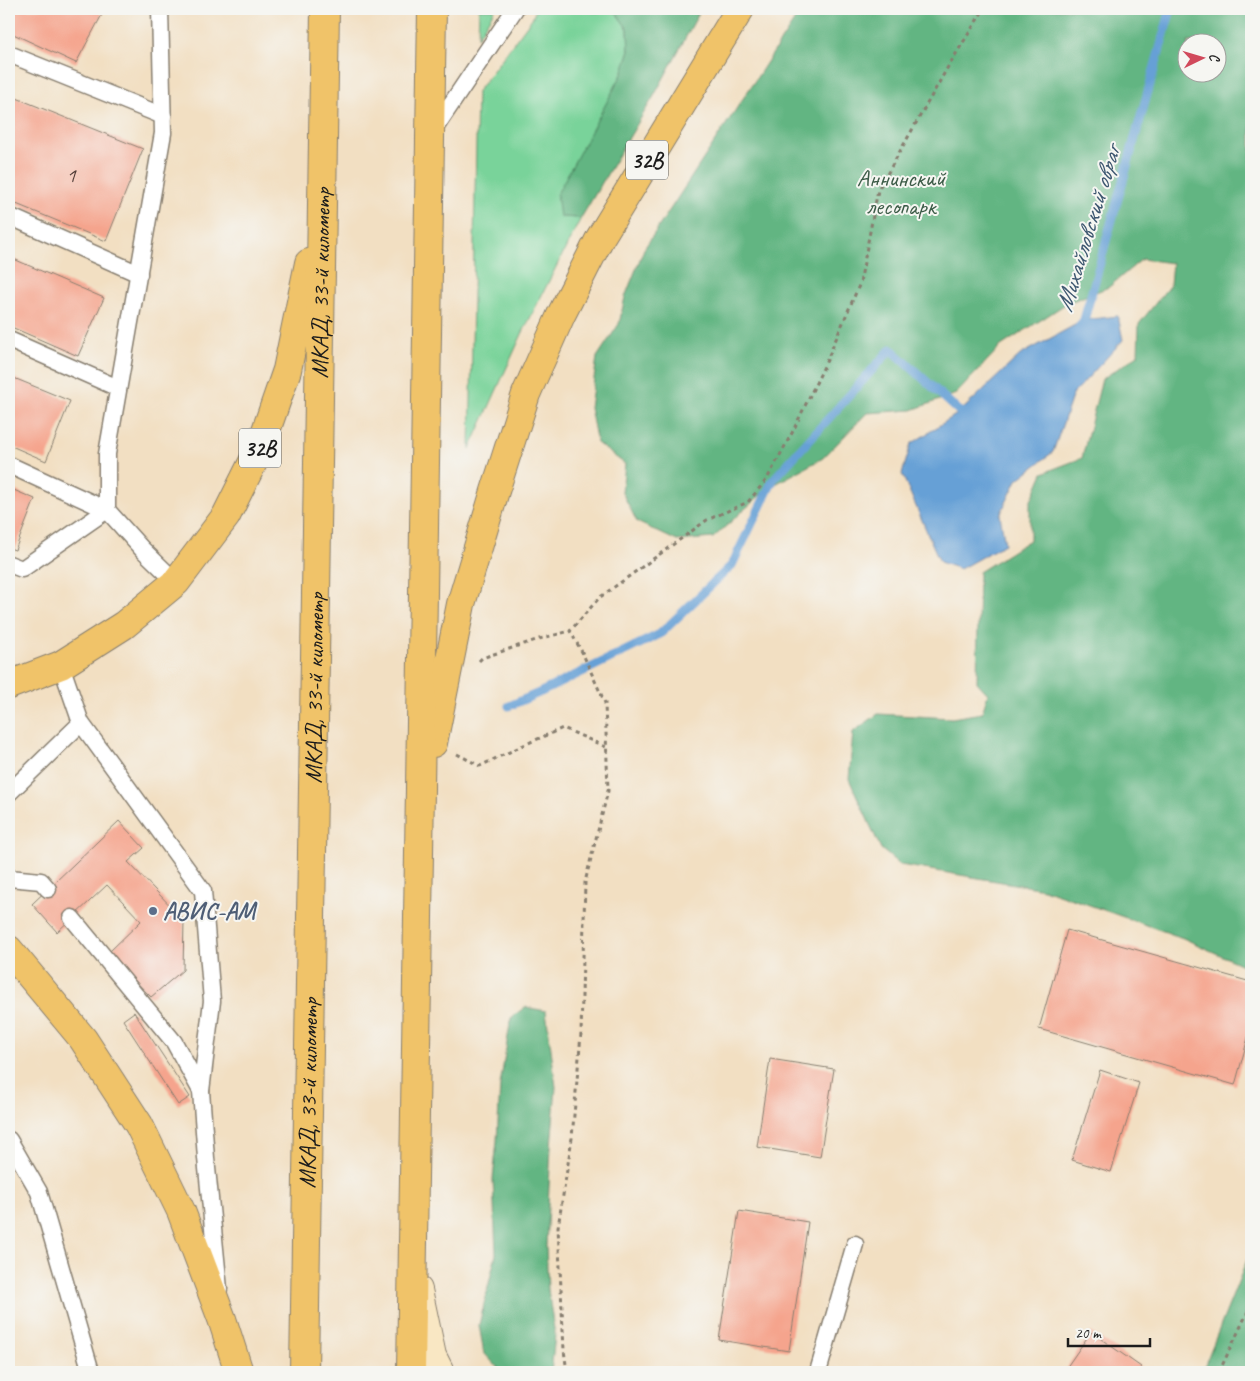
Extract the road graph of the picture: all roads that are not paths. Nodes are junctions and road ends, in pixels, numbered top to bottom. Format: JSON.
{"nodes":[{"id":1,"x":160,"y":9,"type":"edge"},
{"id":2,"x":325,"y":9,"type":"edge"},
{"id":3,"x":432,"y":9,"type":"edge"},
{"id":4,"x":515,"y":9,"type":"edge"},
{"id":5,"x":740,"y":9,"type":"edge"},
{"id":6,"x":9,"y":54,"type":"edge"},
{"id":7,"x":324,"y":97,"type":"junction"},
{"id":8,"x":163,"y":116,"type":"junction"},
{"id":9,"x":430,"y":135,"type":"junction"},
{"id":10,"x":9,"y":216,"type":"edge"},
{"id":11,"x":138,"y":274,"type":"junction"},
{"id":12,"x":9,"y":340,"type":"edge"},
{"id":13,"x":118,"y":388,"type":"junction"},
{"id":14,"x":9,"y":465,"type":"edge"},
{"id":15,"x":108,"y":510,"type":"junction"},
{"id":16,"x":9,"y":564,"type":"edge"},
{"id":17,"x":176,"y":582,"type":"junction"},
{"id":18,"x":62,"y":665,"type":"junction"},
{"id":19,"x":9,"y":686,"type":"edge"},
{"id":20,"x":81,"y":723,"type":"junction"},
{"id":21,"x":9,"y":792,"type":"edge"},
{"id":22,"x":419,"y":858,"type":"junction"},
{"id":23,"x":9,"y":878,"type":"edge"},
{"id":24,"x":48,"y":889,"type":"dead end"},
{"id":25,"x":72,"y":918,"type":"dead end"},
{"id":26,"x":9,"y":950,"type":"edge"},
{"id":27,"x":201,"y":1091,"type":"junction"},
{"id":28,"x":9,"y":1140,"type":"edge"},
{"id":29,"x":855,"y":1244,"type":"dead end"},
{"id":30,"x":412,"y":1264,"type":"junction"},
{"id":31,"x":222,"y":1319,"type":"junction"},
{"id":32,"x":304,"y":1370,"type":"edge"},
{"id":33,"x":91,"y":1372,"type":"edge"},
{"id":34,"x":239,"y":1372,"type":"edge"},
{"id":35,"x":411,"y":1372,"type":"edge"},
{"id":36,"x":440,"y":1372,"type":"edge"},
{"id":37,"x":818,"y":1372,"type":"edge"}],
"edges":[{"from":1,"to":8,"type":"lane"},
{"from":2,"to":7,"type":"highway","name":"МКАД, 33-й километр"},
{"from":3,"to":9,"type":"highway"},
{"from":4,"to":9,"type":"lane"},
{"from":5,"to":22,"type":"highway","number":"32B"},
{"from":6,"to":8,"type":"lane"},
{"from":7,"to":17,"type":"highway","number":"32B"},
{"from":7,"to":32,"type":"highway","name":"МКАД, 33-й километр"},
{"from":8,"to":11,"type":"lane"},
{"from":9,"to":22,"type":"highway"},
{"from":10,"to":11,"type":"lane"},
{"from":11,"to":13,"type":"lane"},
{"from":12,"to":13,"type":"lane"},
{"from":13,"to":15,"type":"lane"},
{"from":14,"to":15,"type":"lane"},
{"from":15,"to":16,"type":"lane"},
{"from":15,"to":17,"type":"lane"},
{"from":17,"to":18,"type":"highway","number":"32B"},
{"from":18,"to":19,"type":"highway","number":"32B"},
{"from":18,"to":20,"type":"lane"},
{"from":20,"to":21,"type":"lane"},
{"from":20,"to":27,"type":"lane"},
{"from":22,"to":30,"type":"highway"},
{"from":23,"to":24,"type":"lane"},
{"from":25,"to":27,"type":"lane"},
{"from":26,"to":31,"type":"highway"},
{"from":27,"to":31,"type":"lane"},
{"from":28,"to":33,"type":"lane"},
{"from":29,"to":37,"type":"lane"},
{"from":30,"to":35,"type":"highway"},
{"from":30,"to":36,"type":"main road"},
{"from":31,"to":34,"type":"highway"}]}
